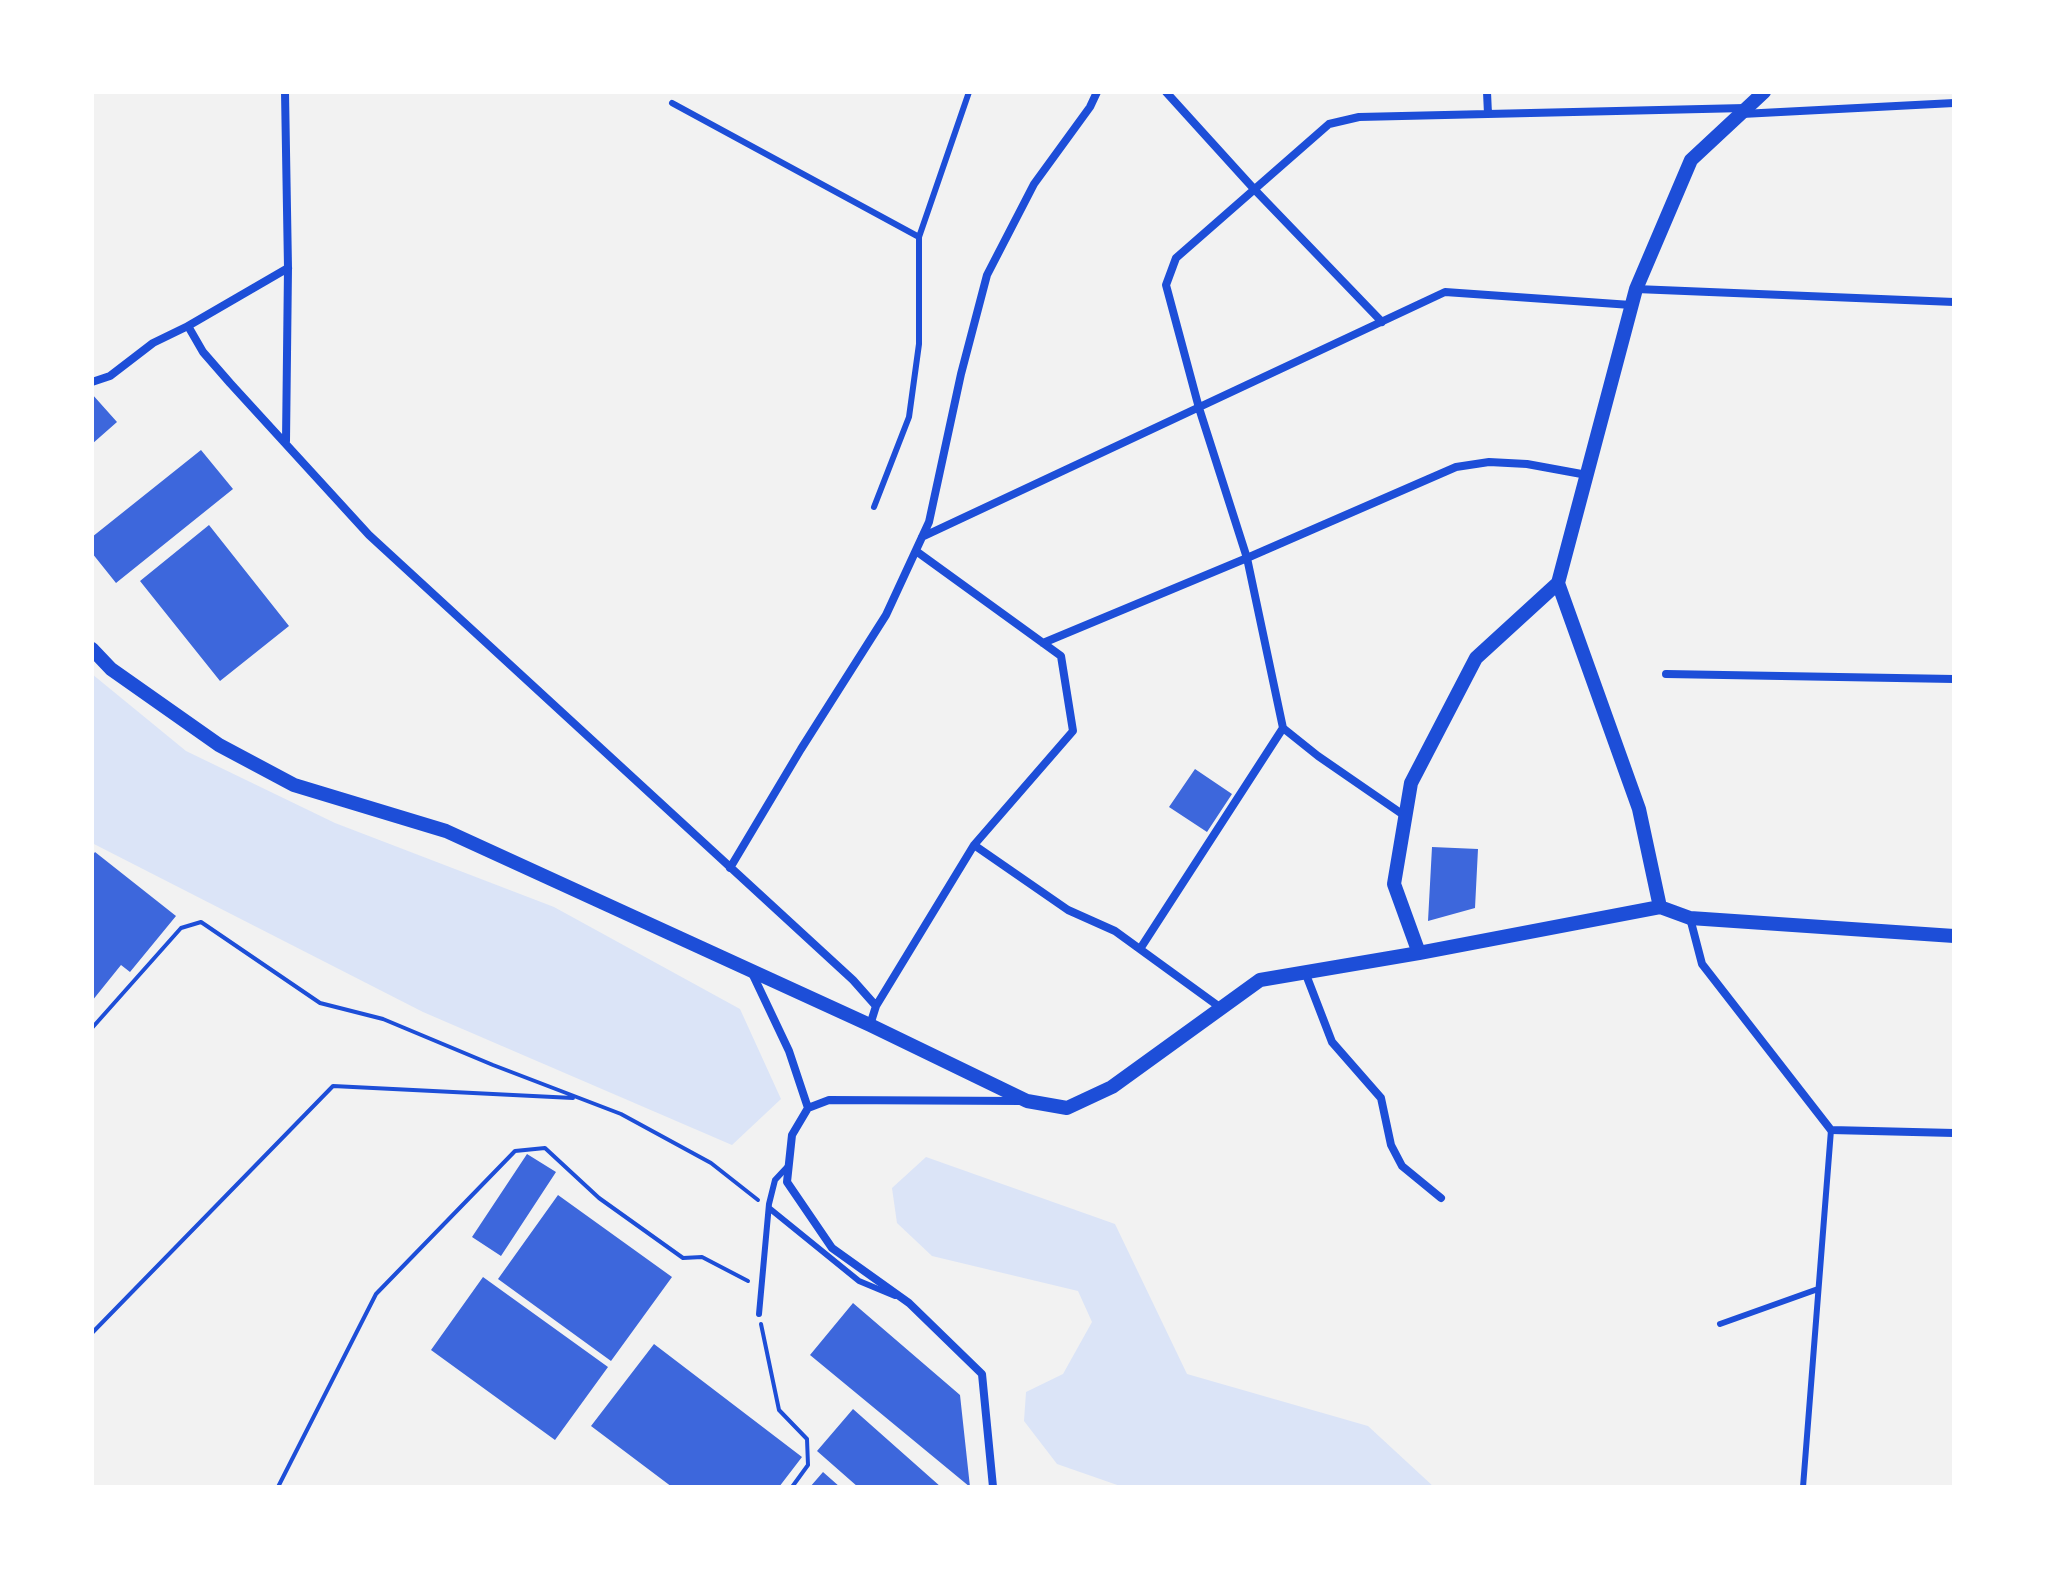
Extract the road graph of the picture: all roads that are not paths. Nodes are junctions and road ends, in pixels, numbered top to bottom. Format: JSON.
{"nodes":[{"id":1,"x":285,"y":92,"type":"edge"},
{"id":2,"x":969,"y":92,"type":"edge"},
{"id":3,"x":1097,"y":92,"type":"edge"},
{"id":4,"x":1166,"y":92,"type":"edge"},
{"id":5,"x":1487,"y":92,"type":"edge"},
{"id":6,"x":1764,"y":92,"type":"edge"},
{"id":7,"x":672,"y":103,"type":"dead end"},
{"id":8,"x":1954,"y":103,"type":"edge"},
{"id":9,"x":1745,"y":111,"type":"junction"},
{"id":10,"x":1488,"y":114,"type":"junction"},
{"id":11,"x":1254,"y":189,"type":"junction"},
{"id":12,"x":919,"y":237,"type":"junction"},
{"id":13,"x":288,"y":268,"type":"junction"},
{"id":14,"x":1636,"y":289,"type":"junction"},
{"id":15,"x":1954,"y":302,"type":"edge"},
{"id":16,"x":1631,"y":305,"type":"junction"},
{"id":17,"x":1382,"y":322,"type":"junction"},
{"id":18,"x":188,"y":326,"type":"junction"},
{"id":19,"x":92,"y":382,"type":"edge"},
{"id":20,"x":1199,"y":408,"type":"junction"},
{"id":21,"x":286,"y":442,"type":"junction"},
{"id":22,"x":1587,"y":475,"type":"junction"},
{"id":23,"x":874,"y":507,"type":"dead end"},
{"id":24,"x":922,"y":537,"type":"junction"},
{"id":25,"x":916,"y":551,"type":"junction"},
{"id":26,"x":1247,"y":558,"type":"junction"},
{"id":27,"x":1558,"y":583,"type":"junction"},
{"id":28,"x":1043,"y":643,"type":"junction"},
{"id":29,"x":92,"y":649,"type":"edge"},
{"id":30,"x":1666,"y":674,"type":"dead end"},
{"id":31,"x":1954,"y":679,"type":"edge"},
{"id":32,"x":1283,"y":728,"type":"junction"},
{"id":33,"x":1405,"y":816,"type":"junction"},
{"id":34,"x":974,"y":845,"type":"junction"},
{"id":35,"x":730,"y":868,"type":"junction"},
{"id":36,"x":1660,"y":907,"type":"junction"},
{"id":37,"x":1690,"y":918,"type":"junction"},
{"id":38,"x":1954,"y":936,"type":"edge"},
{"id":39,"x":1140,"y":949,"type":"junction"},
{"id":40,"x":1419,"y":953,"type":"junction"},
{"id":41,"x":1305,"y":972,"type":"junction"},
{"id":42,"x":752,"y":973,"type":"junction"},
{"id":43,"x":876,"y":1006,"type":"junction"},
{"id":44,"x":1221,"y":1008,"type":"junction"},
{"id":45,"x":870,"y":1025,"type":"junction"},
{"id":46,"x":1027,"y":1101,"type":"junction"},
{"id":47,"x":808,"y":1108,"type":"junction"},
{"id":48,"x":1831,"y":1130,"type":"junction"},
{"id":49,"x":1954,"y":1133,"type":"edge"},
{"id":50,"x":789,"y":1165,"type":"junction"},
{"id":51,"x":1441,"y":1198,"type":"dead end"},
{"id":52,"x":769,"y":1208,"type":"junction"},
{"id":53,"x":1818,"y":1289,"type":"junction"},
{"id":54,"x":909,"y":1303,"type":"junction"},
{"id":55,"x":759,"y":1314,"type":"road end"},
{"id":56,"x":1720,"y":1324,"type":"dead end"},
{"id":57,"x":993,"y":1487,"type":"edge"},
{"id":58,"x":1803,"y":1487,"type":"edge"}],
"edges":[{"from":1,"to":13,"type":"street"},
{"from":2,"to":12,"type":"lane"},
{"from":3,"to":24,"type":"street"},
{"from":4,"to":11,"type":"street"},
{"from":5,"to":10,"type":"street"},
{"from":6,"to":9,"type":"street"},
{"from":7,"to":12,"type":"lane"},
{"from":8,"to":9,"type":"street"},
{"from":9,"to":10,"type":"street"},
{"from":9,"to":14,"type":"street"},
{"from":10,"to":11,"type":"street"},
{"from":11,"to":17,"type":"street"},
{"from":11,"to":20,"type":"street"},
{"from":12,"to":23,"type":"lane"},
{"from":13,"to":18,"type":"street"},
{"from":13,"to":21,"type":"street"},
{"from":14,"to":15,"type":"street"},
{"from":14,"to":16,"type":"street"},
{"from":16,"to":17,"type":"street"},
{"from":16,"to":22,"type":"street"},
{"from":17,"to":20,"type":"street"},
{"from":18,"to":19,"type":"street"},
{"from":18,"to":21,"type":"street"},
{"from":20,"to":24,"type":"street"},
{"from":20,"to":26,"type":"street"},
{"from":21,"to":35,"type":"street"},
{"from":22,"to":26,"type":"street"},
{"from":22,"to":27,"type":"street"},
{"from":24,"to":25,"type":"street"},
{"from":25,"to":28,"type":"street"},
{"from":25,"to":35,"type":"street"},
{"from":26,"to":28,"type":"street"},
{"from":26,"to":32,"type":"street"},
{"from":27,"to":33,"type":"street"},
{"from":27,"to":36,"type":"street"},
{"from":28,"to":34,"type":"street"},
{"from":29,"to":42,"type":"street"},
{"from":30,"to":31,"type":"street"},
{"from":32,"to":33,"type":"street"},
{"from":32,"to":39,"type":"street"},
{"from":33,"to":40,"type":"street"},
{"from":34,"to":39,"type":"street"},
{"from":34,"to":43,"type":"street"},
{"from":35,"to":43,"type":"street"},
{"from":36,"to":37,"type":"street"},
{"from":36,"to":40,"type":"street"},
{"from":37,"to":38,"type":"street"},
{"from":37,"to":48,"type":"street"},
{"from":39,"to":44,"type":"street"},
{"from":40,"to":41,"type":"street"},
{"from":41,"to":44,"type":"street"},
{"from":41,"to":51,"type":"street"},
{"from":42,"to":45,"type":"street"},
{"from":42,"to":47,"type":"street"},
{"from":43,"to":45,"type":"street"},
{"from":44,"to":46,"type":"street"},
{"from":45,"to":46,"type":"street"},
{"from":46,"to":47,"type":"street"},
{"from":47,"to":50,"type":"street"},
{"from":48,"to":49,"type":"street"},
{"from":48,"to":53,"type":"lane"},
{"from":50,"to":52,"type":"lane"},
{"from":50,"to":54,"type":"street"},
{"from":52,"to":54,"type":"lane"},
{"from":52,"to":55,"type":"lane"},
{"from":53,"to":56,"type":"lane"},
{"from":53,"to":58,"type":"lane"},
{"from":54,"to":57,"type":"street"}]}
